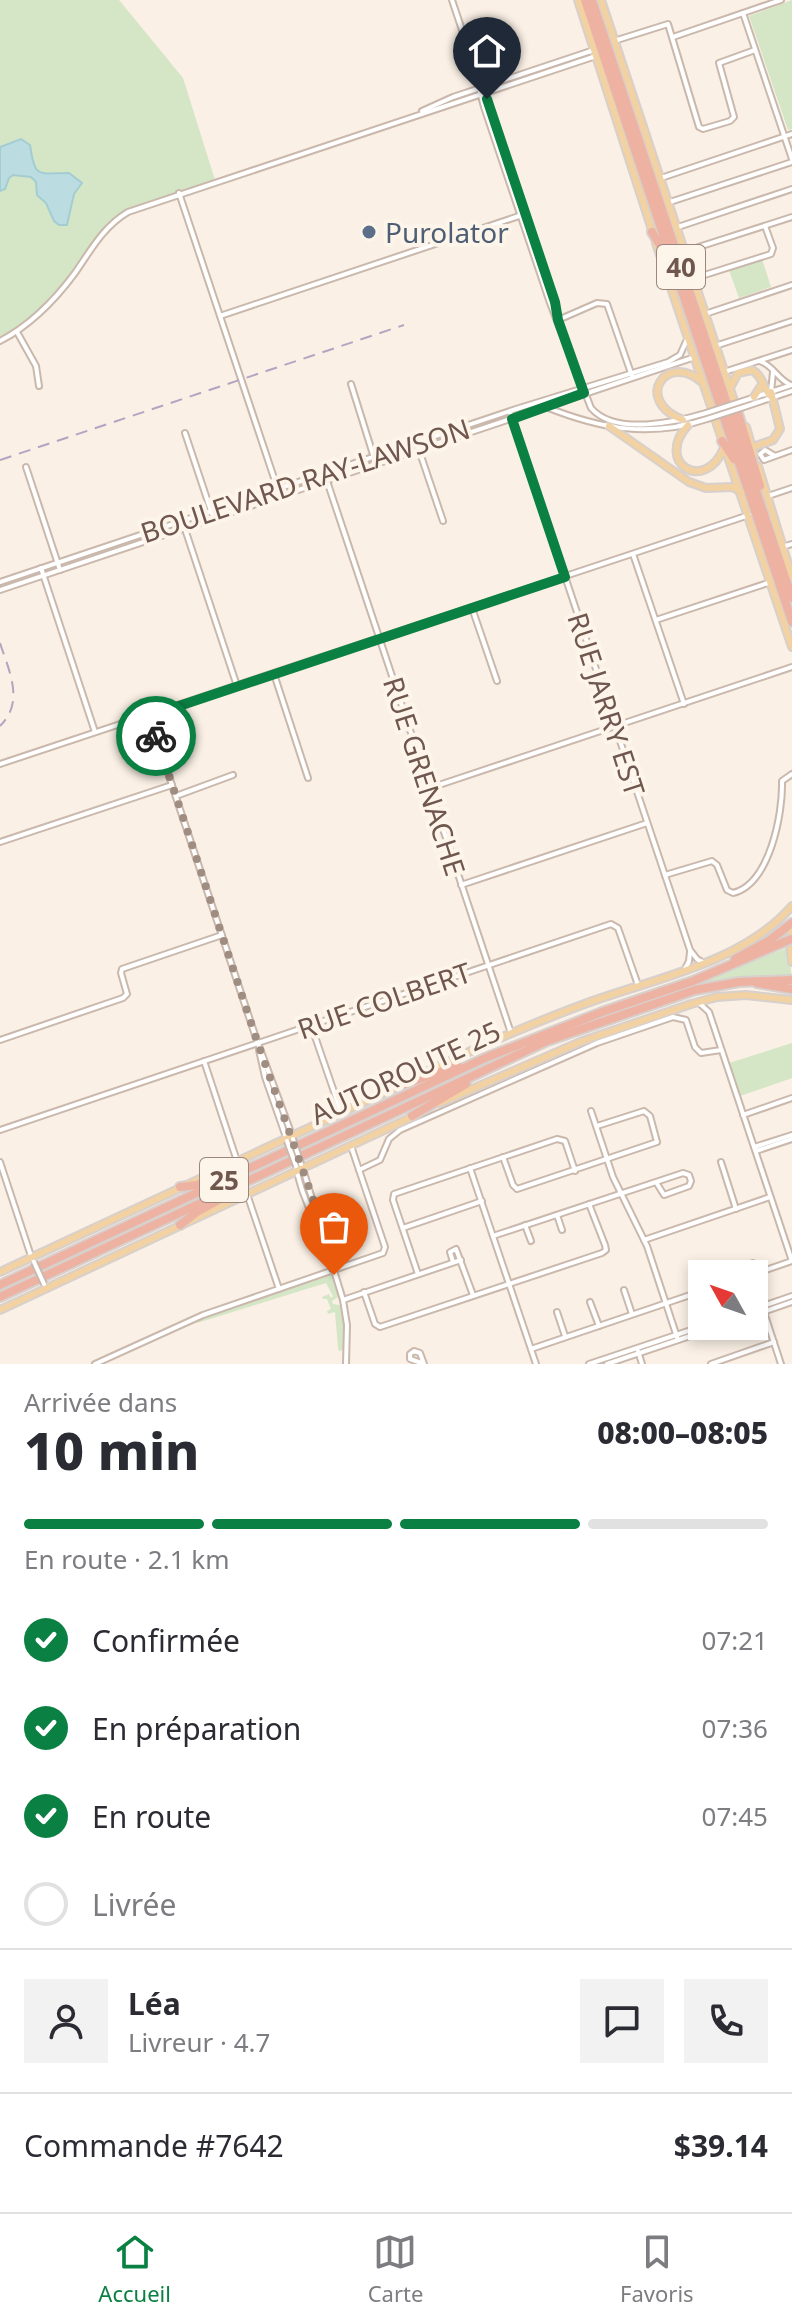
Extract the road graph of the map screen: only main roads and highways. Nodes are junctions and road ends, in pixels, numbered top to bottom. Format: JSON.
{"nodes":[{"id":1,"x":578,"y":0,"type":"edge"},
{"id":2,"x":585,"y":0,"type":"edge"},
{"id":3,"x":592,"y":0,"type":"edge"},
{"id":4,"x":601,"y":0,"type":"edge"},
{"id":5,"x":652,"y":232,"type":"junction"},
{"id":6,"x":680,"y":287,"type":"junction"},
{"id":7,"x":703,"y":383,"type":"junction"},
{"id":8,"x":763,"y":383,"type":"junction"},
{"id":9,"x":730,"y":388,"type":"junction"},
{"id":10,"x":754,"y":397,"type":"road end"},
{"id":11,"x":741,"y":405,"type":"junction"},
{"id":12,"x":609,"y":426,"type":"road end"},
{"id":13,"x":723,"y":445,"type":"junction"},
{"id":14,"x":753,"y":447,"type":"junction"},
{"id":15,"x":744,"y":478,"type":"junction"},
{"id":16,"x":741,"y":492,"type":"junction"},
{"id":17,"x":772,"y":537,"type":"junction"},
{"id":18,"x":792,"y":577,"type":"edge"},
{"id":19,"x":792,"y":598,"type":"edge"},
{"id":20,"x":792,"y":622,"type":"edge"},
{"id":21,"x":792,"y":647,"type":"edge"},
{"id":22,"x":792,"y":906,"type":"edge"},
{"id":23,"x":792,"y":923,"type":"edge"},
{"id":24,"x":784,"y":942,"type":"edge"},
{"id":25,"x":792,"y":962,"type":"edge"},
{"id":26,"x":789,"y":984,"type":"edge"},
{"id":27,"x":792,"y":1000,"type":"edge"},
{"id":28,"x":485,"y":1058,"type":"junction"},
{"id":29,"x":500,"y":1061,"type":"junction"},
{"id":30,"x":396,"y":1087,"type":"junction"},
{"id":31,"x":412,"y":1116,"type":"junction"},
{"id":32,"x":329,"y":1131,"type":"junction"},
{"id":33,"x":317,"y":1149,"type":"junction"},
{"id":34,"x":180,"y":1187,"type":"junction"},
{"id":35,"x":180,"y":1225,"type":"junction"},
{"id":36,"x":0,"y":1272,"type":"edge"},
{"id":37,"x":0,"y":1285,"type":"edge"},
{"id":38,"x":0,"y":1297,"type":"edge"},
{"id":39,"x":0,"y":1310,"type":"edge"}],
"edges":[{"from":1,"to":5,"type":"main road"},
{"from":2,"to":6,"type":"highway","number":"40"},
{"from":3,"to":17,"type":"highway","number":"40"},
{"from":4,"to":9,"type":"main road"},
{"from":5,"to":6,"type":"highway"},
{"from":5,"to":7,"type":"main road"},
{"from":6,"to":15,"type":"highway","number":"40"},
{"from":7,"to":13,"type":"main road"},
{"from":7,"to":13,"type":"main road"},
{"from":8,"to":9,"type":"main road"},
{"from":8,"to":10,"type":"main road"},
{"from":8,"to":14,"type":"main road"},
{"from":9,"to":11,"type":"main road"},
{"from":11,"to":14,"type":"main road"},
{"from":11,"to":17,"type":"highway"},
{"from":12,"to":16,"type":"main road"},
{"from":13,"to":15,"type":"highway"},
{"from":13,"to":16,"type":"main road"},
{"from":14,"to":18,"type":"main road"},
{"from":15,"to":20,"type":"highway","number":"40"},
{"from":16,"to":21,"type":"main road"},
{"from":17,"to":19,"type":"highway","number":"40"},
{"from":22,"to":30,"type":"main road"},
{"from":23,"to":24,"type":"highway","name":"AUTOROUTE 25"},
{"from":23,"to":25,"type":"main road"},
{"from":24,"to":28,"type":"highway","name":"AUTOROUTE 25","number":"25"},
{"from":26,"to":29,"type":"highway","name":"AUTOROUTE 25","number":"25"},
{"from":27,"to":31,"type":"main road"},
{"from":28,"to":30,"type":"highway"},
{"from":28,"to":32,"type":"highway","name":"AUTOROUTE 25","number":"25"},
{"from":29,"to":31,"type":"highway"},
{"from":29,"to":33,"type":"highway","name":"AUTOROUTE 25","number":"25"},
{"from":30,"to":34,"type":"main road"},
{"from":31,"to":35,"type":"main road"},
{"from":32,"to":34,"type":"highway"},
{"from":32,"to":37,"type":"highway","name":"AUTOROUTE 25","number":"25"},
{"from":33,"to":35,"type":"highway"},
{"from":33,"to":38,"type":"highway","name":"AUTOROUTE 25","number":"25"},
{"from":34,"to":36,"type":"main road"},
{"from":35,"to":39,"type":"main road"}]}
